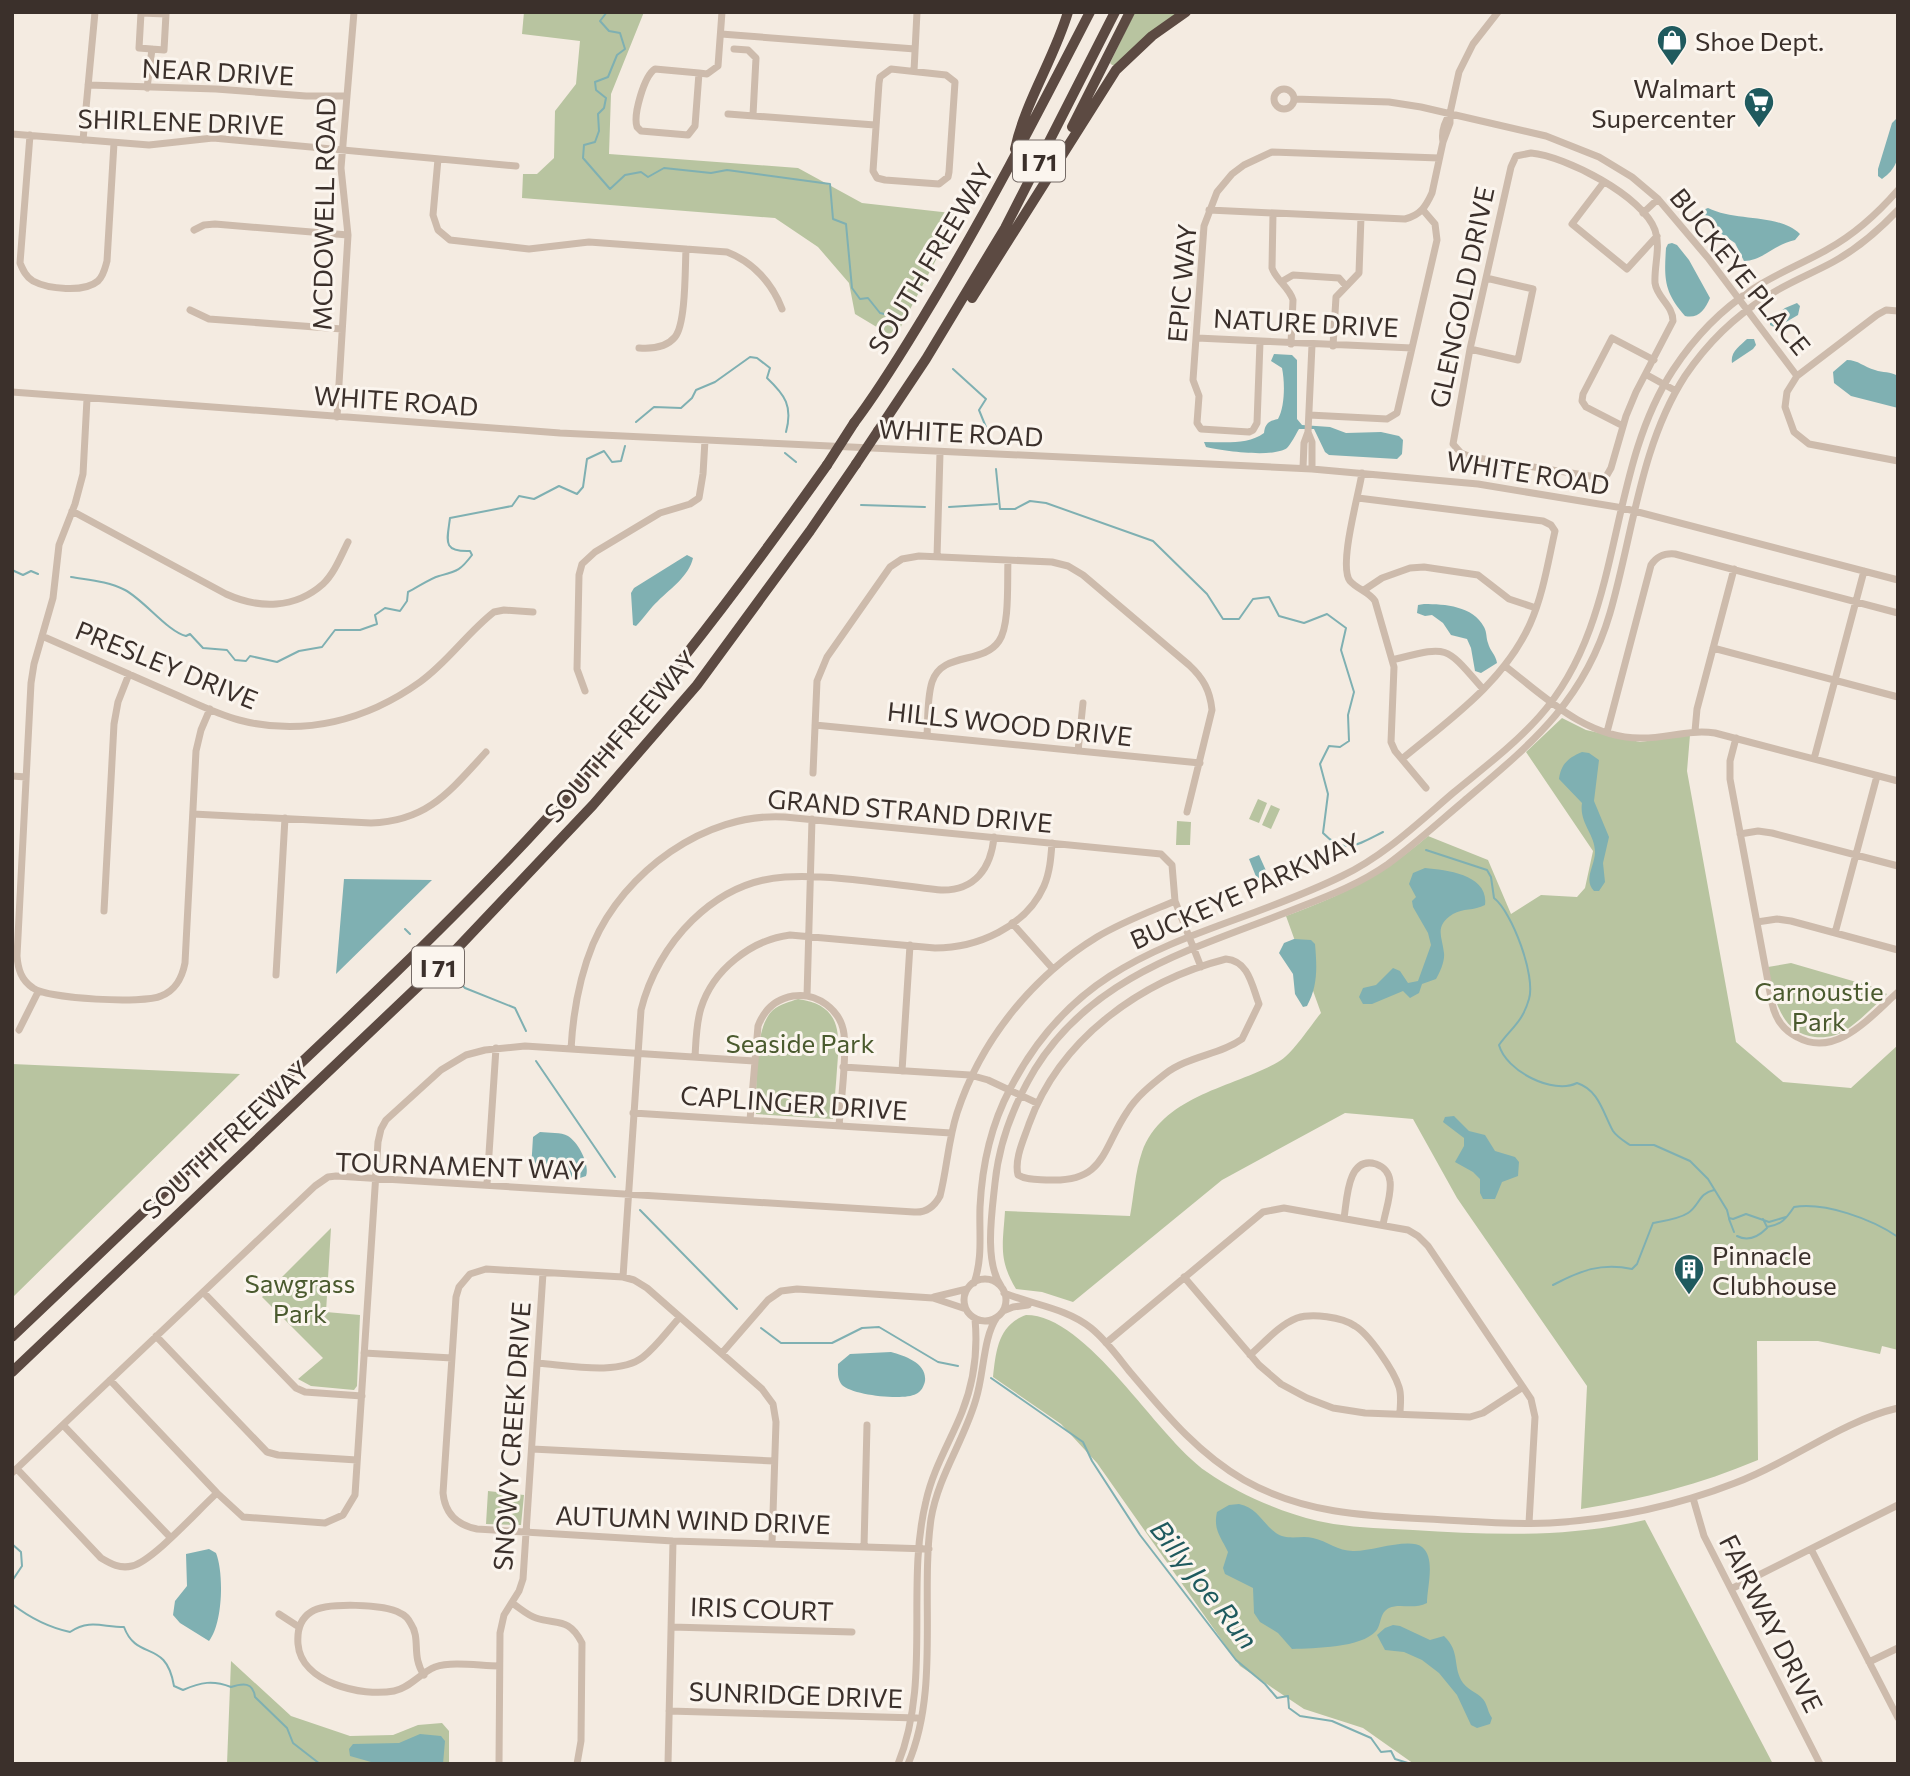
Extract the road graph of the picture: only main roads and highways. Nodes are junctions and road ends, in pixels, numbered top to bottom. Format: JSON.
{"nodes":[{"id":1,"x":1068,"y":12,"type":"edge"},
{"id":2,"x":1090,"y":12,"type":"edge"},
{"id":3,"x":1115,"y":12,"type":"edge"},
{"id":4,"x":1130,"y":12,"type":"edge"},
{"id":5,"x":1186,"y":12,"type":"edge"},
{"id":6,"x":1056,"y":161,"type":"junction"},
{"id":7,"x":1011,"y":166,"type":"junction"},
{"id":8,"x":958,"y":308,"type":"junction"},
{"id":9,"x":12,"y":1337,"type":"edge"},
{"id":10,"x":12,"y":1372,"type":"edge"}],
"edges":[{"from":1,"to":7,"type":"highway"},
{"from":2,"to":7,"type":"highway","name":"SOUTH FREEWAY","number":"I 71"},
{"from":3,"to":8,"type":"highway","name":"SOUTH FREEWAY","number":"I 71"},
{"from":4,"to":6,"type":"highway","number":"I 71"},
{"from":5,"to":6,"type":"highway"},
{"from":6,"to":8,"type":"highway","number":"I 71"},
{"from":7,"to":9,"type":"highway","name":"SOUTH FREEWAY","number":"I 71","bridge":true},
{"from":8,"to":10,"type":"highway","name":"SOUTH FREEWAY","number":"I 71","bridge":true}]}
